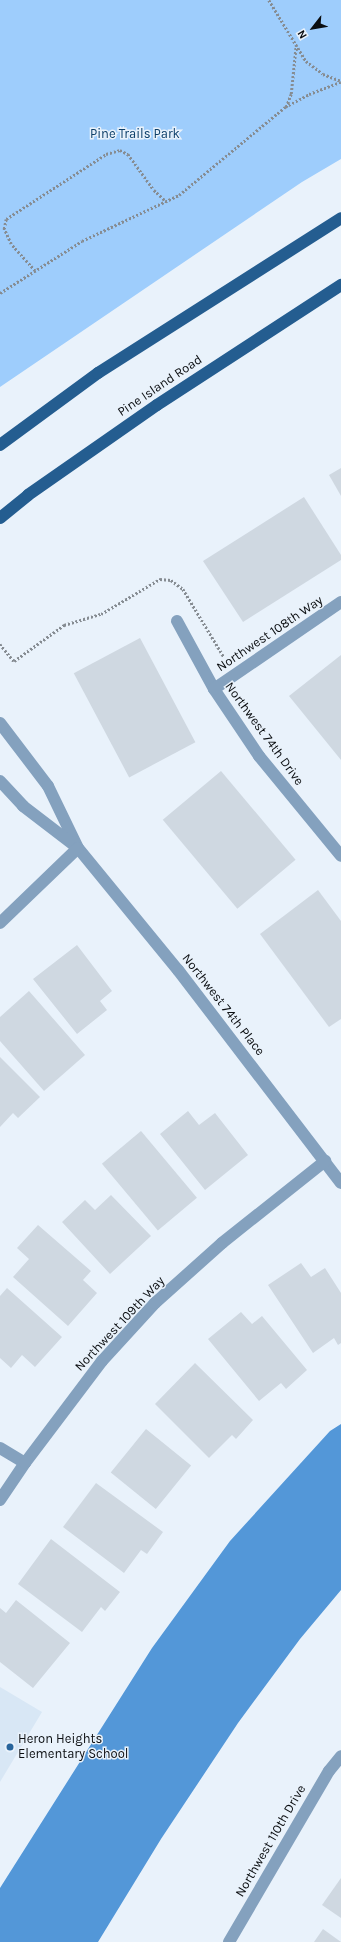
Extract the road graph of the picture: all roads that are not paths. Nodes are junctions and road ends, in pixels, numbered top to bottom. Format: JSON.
{"nodes":[{"id":1,"x":341,"y":218,"type":"edge"},
{"id":2,"x":341,"y":285,"type":"edge"},
{"id":3,"x":0,"y":445,"type":"edge"},
{"id":4,"x":0,"y":518,"type":"edge"},
{"id":5,"x":341,"y":602,"type":"edge"},
{"id":6,"x":177,"y":621,"type":"dead end"},
{"id":7,"x":214,"y":689,"type":"junction"},
{"id":8,"x":0,"y":723,"type":"edge"},
{"id":9,"x":0,"y":781,"type":"edge"},
{"id":10,"x":78,"y":848,"type":"junction"},
{"id":11,"x":341,"y":856,"type":"edge"},
{"id":12,"x":0,"y":923,"type":"edge"},
{"id":13,"x":325,"y":1161,"type":"junction"},
{"id":14,"x":341,"y":1182,"type":"edge"},
{"id":15,"x":0,"y":1448,"type":"edge"},
{"id":16,"x":25,"y":1463,"type":"junction"},
{"id":17,"x":0,"y":1500,"type":"edge"},
{"id":18,"x":341,"y":1756,"type":"edge"},
{"id":19,"x":229,"y":1942,"type":"edge"}],
"edges":[{"from":1,"to":3,"type":"main road"},
{"from":2,"to":4,"type":"main road","name":"Pine Island Road"},
{"from":5,"to":7,"type":"street","name":"Northwest 108th Way"},
{"from":6,"to":7,"type":"street","name":"Northwest 74th Drive"},
{"from":7,"to":11,"type":"street","name":"Northwest 74th Drive"},
{"from":8,"to":10,"type":"street","name":"Northwest 74th Place"},
{"from":9,"to":10,"type":"street","name":"Northwest 74th Place"},
{"from":10,"to":12,"type":"street"},
{"from":10,"to":13,"type":"street","name":"Northwest 74th Place"},
{"from":13,"to":14,"type":"street","name":"Northwest 74th Place"},
{"from":13,"to":16,"type":"street","name":"Northwest 109th Way"},
{"from":15,"to":16,"type":"street"},
{"from":16,"to":17,"type":"street","name":"Northwest 109th Way"},
{"from":18,"to":19,"type":"street","name":"Northwest 110th Drive"}]}
